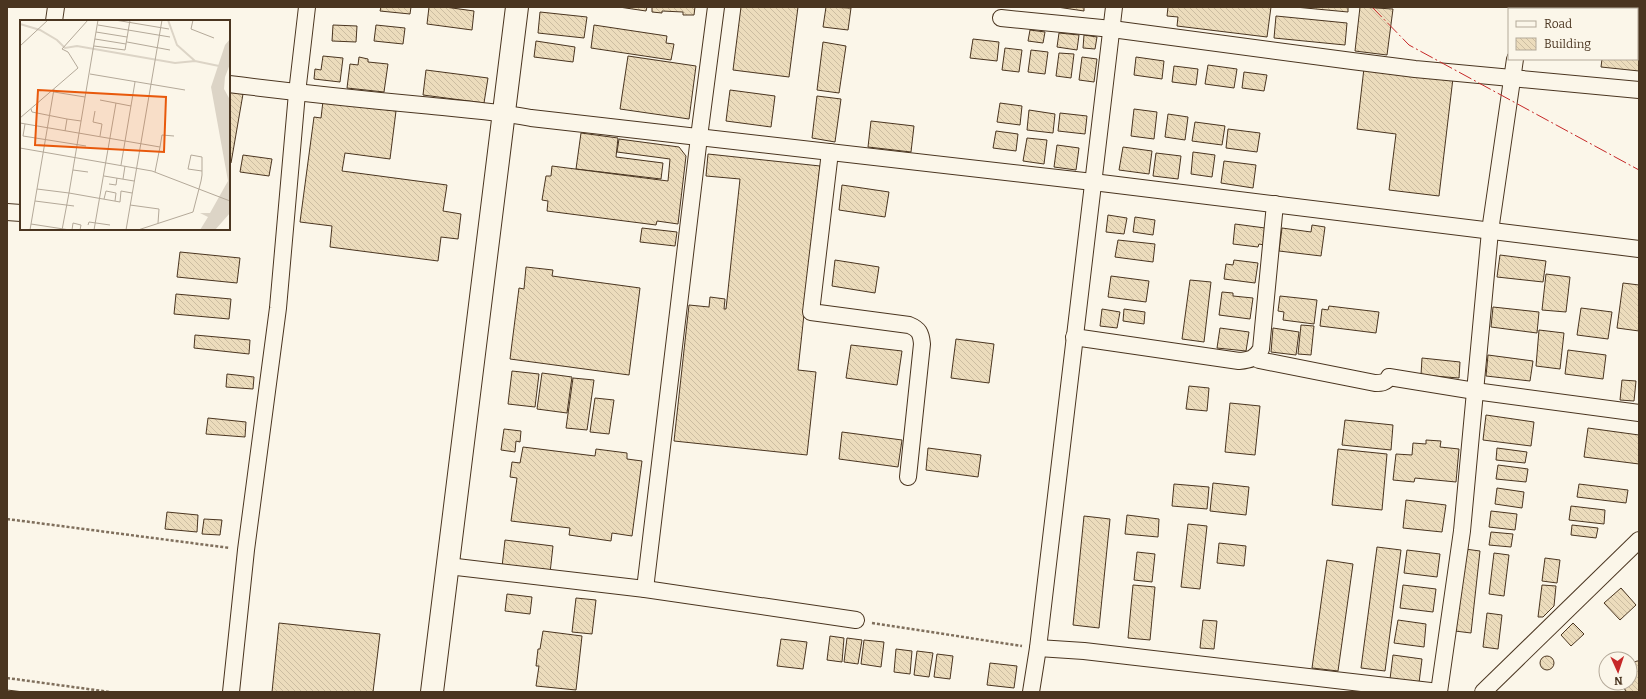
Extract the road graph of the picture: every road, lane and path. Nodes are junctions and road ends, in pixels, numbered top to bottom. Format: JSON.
{"nodes":[{"id":1,"x":56,"y":7,"type":"edge"},
{"id":2,"x":307,"y":7,"type":"edge"},
{"id":3,"x":517,"y":7,"type":"edge"},
{"id":4,"x":716,"y":7,"type":"edge"},
{"id":5,"x":1114,"y":7,"type":"edge"},
{"id":6,"x":1001,"y":18,"type":"dead end"},
{"id":7,"x":54,"y":20,"type":"edge"},
{"id":8,"x":1112,"y":29,"type":"junction"},
{"id":9,"x":1515,"y":60,"type":"edge"},
{"id":10,"x":1512,"y":78,"type":"junction"},
{"id":11,"x":230,"y":84,"type":"edge"},
{"id":12,"x":1639,"y":90,"type":"edge"},
{"id":13,"x":297,"y":92,"type":"junction"},
{"id":14,"x":503,"y":112,"type":"junction"},
{"id":15,"x":699,"y":137,"type":"junction"},
{"id":16,"x":830,"y":152,"type":"junction"},
{"id":17,"x":1093,"y":182,"type":"junction"},
{"id":18,"x":1275,"y":204,"type":"junction"},
{"id":19,"x":7,"y":212,"type":"edge"},
{"id":20,"x":20,"y":213,"type":"edge"},
{"id":21,"x":1490,"y":231,"type":"junction"},
{"id":22,"x":1639,"y":249,"type":"edge"},
{"id":23,"x":1074,"y":337,"type":"junction"},
{"id":24,"x":1256,"y":356,"type":"junction"},
{"id":25,"x":1475,"y":391,"type":"junction"},
{"id":26,"x":1639,"y":413,"type":"edge"},
{"id":27,"x":908,"y":477,"type":"dead end"},
{"id":28,"x":7,"y":519,"type":"edge"},
{"id":29,"x":1639,"y":540,"type":"edge"},
{"id":30,"x":246,"y":550,"type":"junction"},
{"id":31,"x":448,"y":566,"type":"junction"},
{"id":32,"x":645,"y":589,"type":"junction"},
{"id":33,"x":856,"y":620,"type":"joint"},
{"id":34,"x":1038,"y":648,"type":"junction"},
{"id":35,"x":7,"y":678,"type":"edge"},
{"id":36,"x":110,"y":692,"type":"edge"},
{"id":37,"x":231,"y":692,"type":"edge"},
{"id":38,"x":432,"y":692,"type":"edge"},
{"id":39,"x":1031,"y":692,"type":"edge"},
{"id":40,"x":1439,"y":692,"type":"edge"},
{"id":41,"x":1483,"y":692,"type":"edge"}],
"edges":[{"from":1,"to":7,"type":"street"},
{"from":2,"to":13,"type":"street"},
{"from":3,"to":14,"type":"street"},
{"from":4,"to":15,"type":"street"},
{"from":5,"to":8,"type":"street"},
{"from":6,"to":8,"type":"street"},
{"from":8,"to":10,"type":"street"},
{"from":8,"to":17,"type":"street"},
{"from":9,"to":10,"type":"street"},
{"from":10,"to":12,"type":"street"},
{"from":10,"to":21,"type":"street"},
{"from":11,"to":13,"type":"street"},
{"from":13,"to":14,"type":"street"},
{"from":13,"to":30,"type":"street"},
{"from":14,"to":15,"type":"street"},
{"from":14,"to":31,"type":"street"},
{"from":15,"to":16,"type":"street"},
{"from":15,"to":32,"type":"street"},
{"from":16,"to":17,"type":"street"},
{"from":16,"to":27,"type":"street"},
{"from":17,"to":18,"type":"street"},
{"from":17,"to":23,"type":"street"},
{"from":18,"to":21,"type":"street"},
{"from":18,"to":24,"type":"street"},
{"from":19,"to":20,"type":"street"},
{"from":21,"to":22,"type":"street"},
{"from":21,"to":25,"type":"street"},
{"from":23,"to":24,"type":"street"},
{"from":23,"to":34,"type":"street"},
{"from":24,"to":25,"type":"street"},
{"from":25,"to":26,"type":"street"},
{"from":25,"to":40,"type":"street"},
{"from":28,"to":30,"type":"path"},
{"from":29,"to":41,"type":"street"},
{"from":30,"to":37,"type":"street"},
{"from":31,"to":32,"type":"street"},
{"from":31,"to":38,"type":"street"},
{"from":32,"to":33,"type":"street"},
{"from":33,"to":34,"type":"path"},
{"from":34,"to":39,"type":"street"},
{"from":34,"to":40,"type":"street"},
{"from":35,"to":36,"type":"path"}]}
